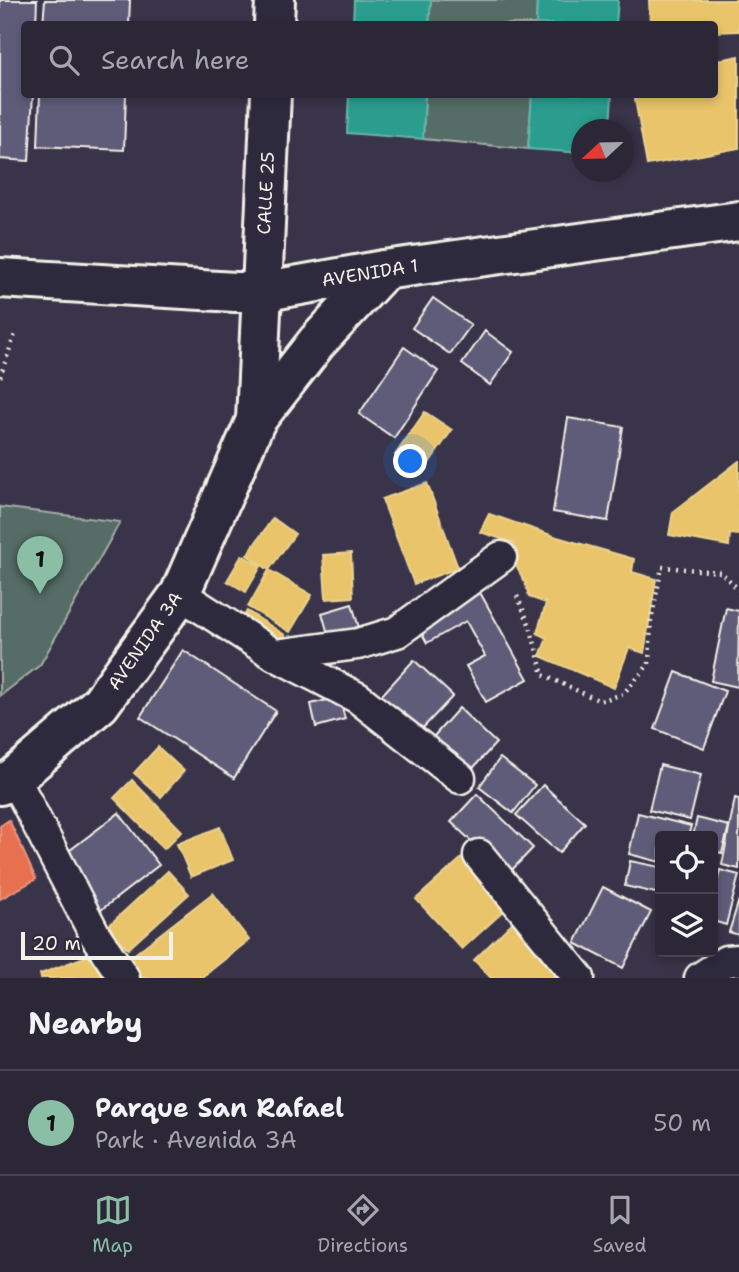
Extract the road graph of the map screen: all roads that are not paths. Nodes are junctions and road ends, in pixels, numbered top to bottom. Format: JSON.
{"nodes":[{"id":1,"x":275,"y":0,"type":"edge"},
{"id":2,"x":274,"y":21,"type":"edge"},
{"id":3,"x":271,"y":98,"type":"edge"},
{"id":4,"x":739,"y":221,"type":"edge"},
{"id":5,"x":384,"y":270,"type":"junction"},
{"id":6,"x":0,"y":278,"type":"edge"},
{"id":7,"x":261,"y":292,"type":"junction"},
{"id":8,"x":256,"y":419,"type":"junction"},
{"id":9,"x":501,"y":557,"type":"road end"},
{"id":10,"x":180,"y":594,"type":"junction"},
{"id":11,"x":275,"y":655,"type":"junction"},
{"id":12,"x":460,"y":778,"type":"dead end"},
{"id":13,"x":7,"y":781,"type":"edge"},
{"id":14,"x":479,"y":855,"type":"dead end"},
{"id":15,"x":739,"y":960,"type":"edge"},
{"id":16,"x":124,"y":978,"type":"edge"},
{"id":17,"x":579,"y":978,"type":"edge"},
{"id":18,"x":700,"y":978,"type":"edge"}],
"edges":[{"from":1,"to":2,"type":"street"},
{"from":3,"to":7,"type":"street","name":"CALLE 25"},
{"from":4,"to":5,"type":"street","name":"AVENIDA 1"},
{"from":5,"to":7,"type":"street","name":"AVENIDA 1"},
{"from":5,"to":8,"type":"street","name":"AVENIDA 3A"},
{"from":6,"to":7,"type":"street","name":"AVENIDA 1"},
{"from":7,"to":8,"type":"street","name":"AVENIDA 3A"},
{"from":8,"to":10,"type":"street","name":"AVENIDA 3A"},
{"from":9,"to":11,"type":"street"},
{"from":10,"to":11,"type":"street"},
{"from":10,"to":13,"type":"street","name":"AVENIDA 3A"},
{"from":11,"to":12,"type":"street"},
{"from":13,"to":16,"type":"street"},
{"from":14,"to":17,"type":"street"},
{"from":15,"to":18,"type":"street"}]}
